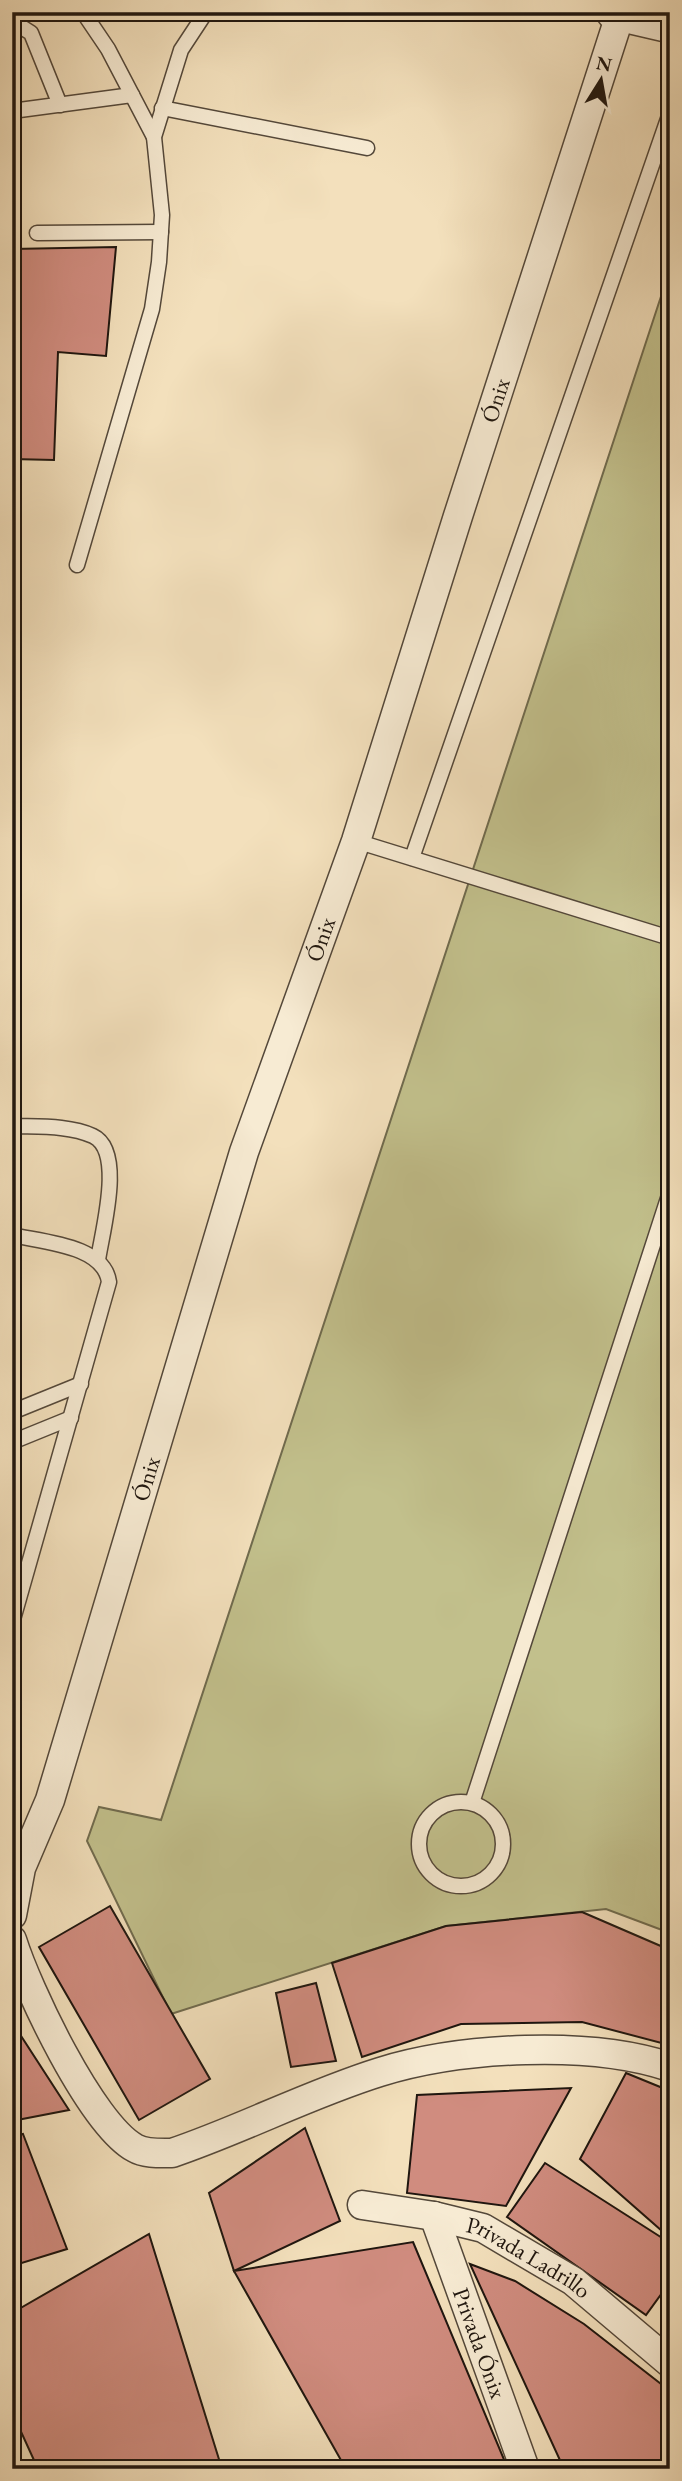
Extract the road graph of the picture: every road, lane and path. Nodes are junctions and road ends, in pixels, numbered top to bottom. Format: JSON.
{"nodes":[{"id":1,"x":83,"y":12,"type":"edge"},
{"id":2,"x":206,"y":12,"type":"edge"},
{"id":3,"x":619,"y":13,"type":"edge"},
{"id":4,"x":12,"y":21,"type":"edge"},
{"id":5,"x":670,"y":25,"type":"edge"},
{"id":6,"x":132,"y":95,"type":"junction"},
{"id":7,"x":60,"y":105,"type":"junction"},
{"id":8,"x":162,"y":108,"type":"junction"},
{"id":9,"x":12,"y":111,"type":"edge"},
{"id":10,"x":670,"y":113,"type":"edge"},
{"id":11,"x":154,"y":137,"type":"junction"},
{"id":12,"x":367,"y":148,"type":"dead end"},
{"id":13,"x":161,"y":232,"type":"junction"},
{"id":14,"x":37,"y":233,"type":"dead end"},
{"id":15,"x":77,"y":565,"type":"dead end"},
{"id":16,"x":356,"y":841,"type":"junction"},
{"id":17,"x":412,"y":858,"type":"junction"},
{"id":18,"x":670,"y":938,"type":"edge"},
{"id":19,"x":12,"y":1126,"type":"edge"},
{"id":20,"x":670,"y":1192,"type":"edge"},
{"id":21,"x":12,"y":1235,"type":"edge"},
{"id":22,"x":98,"y":1260,"type":"junction"},
{"id":23,"x":81,"y":1384,"type":"junction"},
{"id":24,"x":12,"y":1412,"type":"edge"},
{"id":25,"x":71,"y":1418,"type":"junction"},
{"id":26,"x":12,"y":1442,"type":"edge"},
{"id":27,"x":12,"y":1623,"type":"edge"},
{"id":28,"x":472,"y":1804,"type":"junction"},
{"id":29,"x":17,"y":1868,"type":"edge"},
{"id":30,"x":12,"y":1915,"type":"edge"},
{"id":31,"x":12,"y":1940,"type":"edge"},
{"id":32,"x":670,"y":2067,"type":"edge"},
{"id":33,"x":362,"y":2205,"type":"dead end"},
{"id":34,"x":434,"y":2216,"type":"junction"},
{"id":35,"x":670,"y":2363,"type":"edge"},
{"id":36,"x":525,"y":2469,"type":"edge"}],
"edges":[{"from":1,"to":6,"type":"lane"},
{"from":2,"to":8,"type":"lane"},
{"from":3,"to":5,"type":"street"},
{"from":3,"to":16,"type":"street","name":"Ónix"},
{"from":4,"to":7,"type":"lane"},
{"from":6,"to":7,"type":"lane"},
{"from":6,"to":11,"type":"lane"},
{"from":7,"to":9,"type":"lane"},
{"from":8,"to":11,"type":"lane"},
{"from":8,"to":12,"type":"lane"},
{"from":10,"to":17,"type":"lane"},
{"from":11,"to":13,"type":"lane"},
{"from":13,"to":14,"type":"lane"},
{"from":13,"to":15,"type":"lane"},
{"from":16,"to":17,"type":"lane"},
{"from":16,"to":29,"type":"street","name":"Ónix"},
{"from":17,"to":18,"type":"lane"},
{"from":19,"to":22,"type":"lane"},
{"from":20,"to":28,"type":"lane"},
{"from":21,"to":22,"type":"lane"},
{"from":22,"to":23,"type":"lane"},
{"from":23,"to":24,"type":"lane"},
{"from":23,"to":25,"type":"lane"},
{"from":25,"to":26,"type":"lane"},
{"from":25,"to":27,"type":"lane"},
{"from":28,"to":28,"type":"lane"},
{"from":29,"to":30,"type":"street","name":"Ónix"},
{"from":31,"to":32,"type":"street"},
{"from":33,"to":34,"type":"street","name":"Privada Ladrillo"},
{"from":34,"to":35,"type":"street","name":"Privada Ladrillo"},
{"from":34,"to":36,"type":"street","name":"Privada Ónix"}]}
